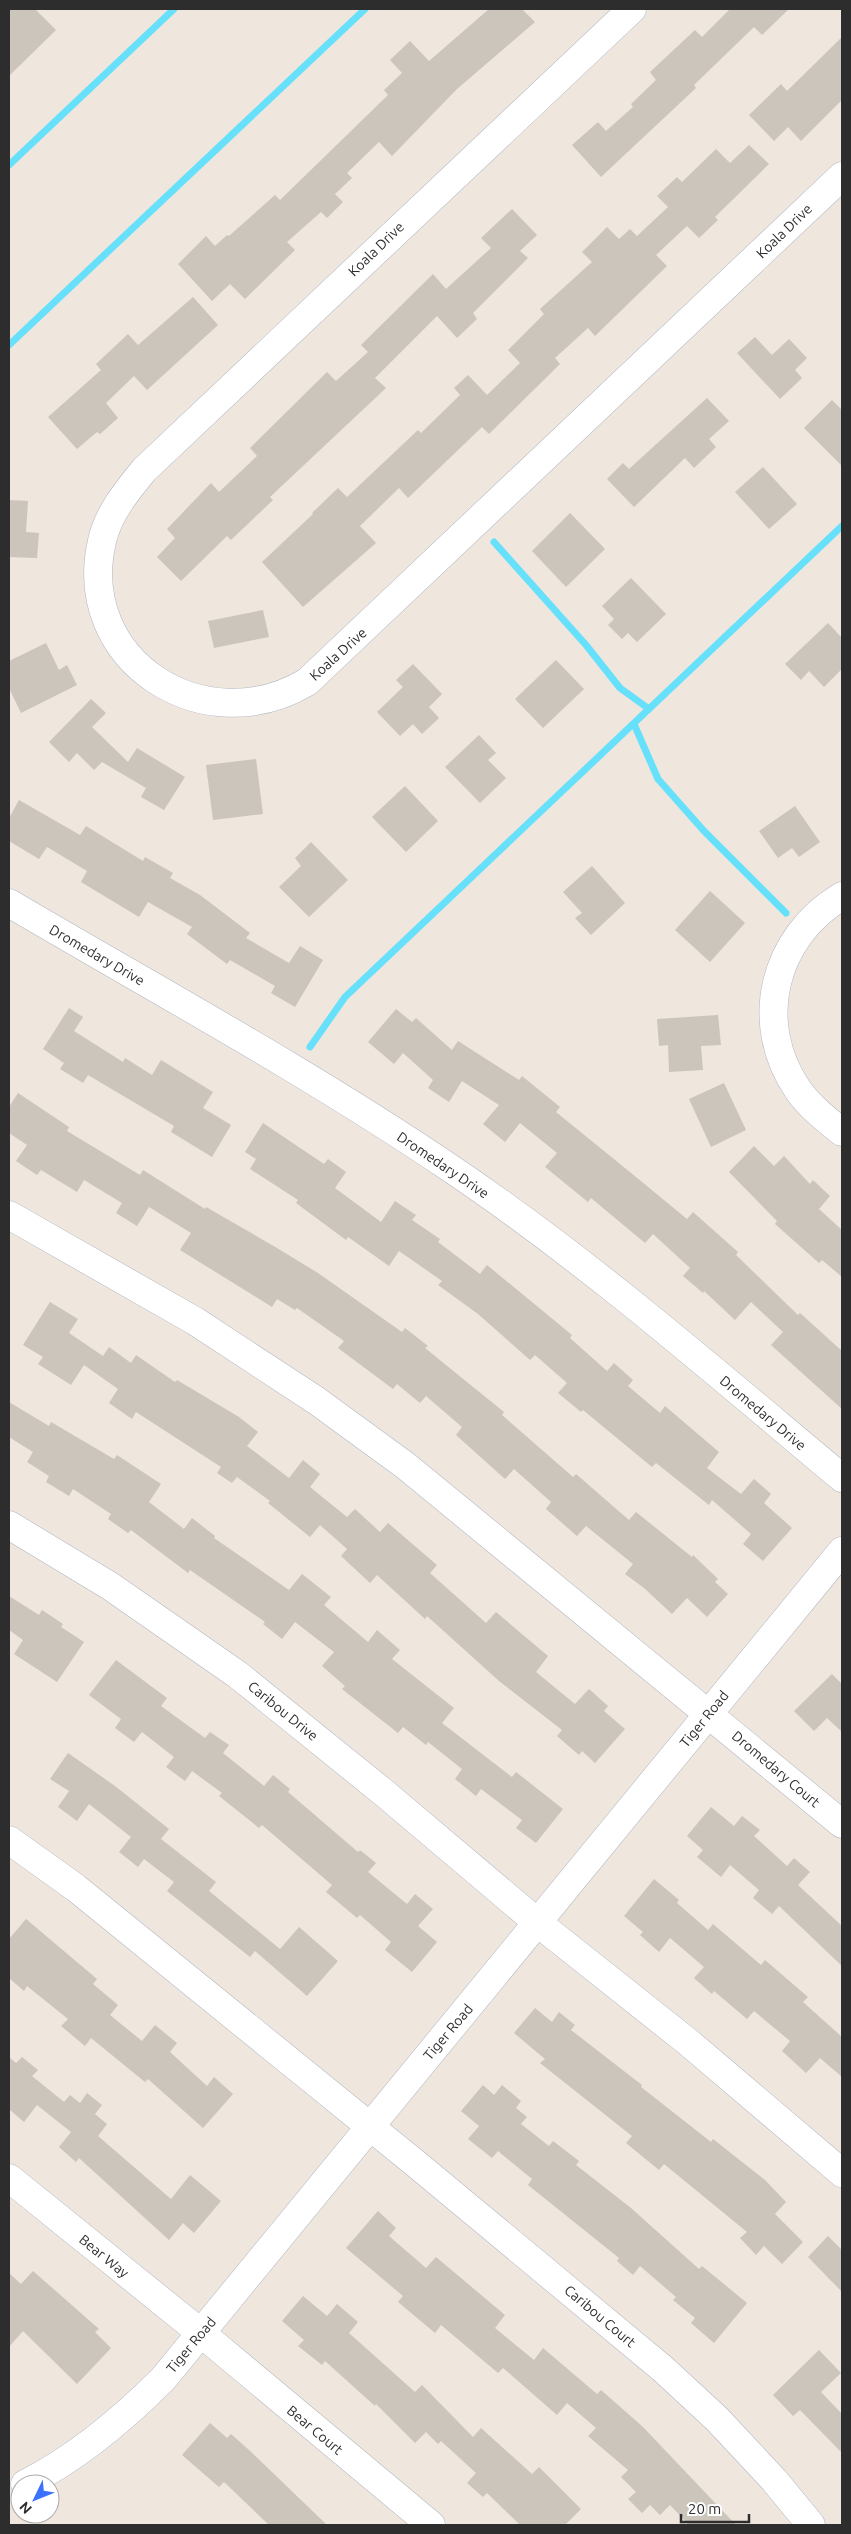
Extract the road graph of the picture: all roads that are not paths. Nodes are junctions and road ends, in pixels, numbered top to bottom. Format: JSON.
{"nodes":[{"id":1,"x":632,"y":9,"type":"edge"},
{"id":2,"x":842,"y":176,"type":"edge"},
{"id":3,"x":842,"y":896,"type":"edge"},
{"id":4,"x":9,"y":903,"type":"edge"},
{"id":5,"x":842,"y":1132,"type":"edge"},
{"id":6,"x":9,"y":1215,"type":"edge"},
{"id":7,"x":842,"y":1478,"type":"edge"},
{"id":8,"x":9,"y":1525,"type":"edge"},
{"id":9,"x":842,"y":1550,"type":"edge"},
{"id":10,"x":709,"y":1713,"type":"junction"},
{"id":11,"x":842,"y":1824,"type":"edge"},
{"id":12,"x":9,"y":1840,"type":"edge"},
{"id":13,"x":538,"y":1923,"type":"junction"},
{"id":14,"x":370,"y":2127,"type":"junction"},
{"id":15,"x":842,"y":2173,"type":"edge"},
{"id":16,"x":9,"y":2178,"type":"edge"},
{"id":17,"x":200,"y":2333,"type":"junction"},
{"id":18,"x":42,"y":2474,"type":"edge"},
{"id":19,"x":431,"y":2525,"type":"edge"},
{"id":20,"x":811,"y":2525,"type":"edge"}],
"edges":[{"from":1,"to":2,"type":"street","name":"Koala Drive"},
{"from":3,"to":5,"type":"street"},
{"from":4,"to":7,"type":"street","name":"Dromedary Drive"},
{"from":6,"to":10,"type":"street"},
{"from":8,"to":13,"type":"street","name":"Caribou Drive"},
{"from":9,"to":10,"type":"street","name":"Tiger Road"},
{"from":10,"to":11,"type":"street","name":"Dromedary Court"},
{"from":10,"to":13,"type":"street","name":"Tiger Road"},
{"from":12,"to":14,"type":"street"},
{"from":13,"to":14,"type":"street","name":"Tiger Road"},
{"from":13,"to":15,"type":"street"},
{"from":14,"to":17,"type":"street","name":"Tiger Road"},
{"from":14,"to":20,"type":"street","name":"Caribou Court"},
{"from":16,"to":17,"type":"street","name":"Bear Way"},
{"from":17,"to":18,"type":"street","name":"Tiger Road"},
{"from":17,"to":19,"type":"street","name":"Bear Court"}]}
